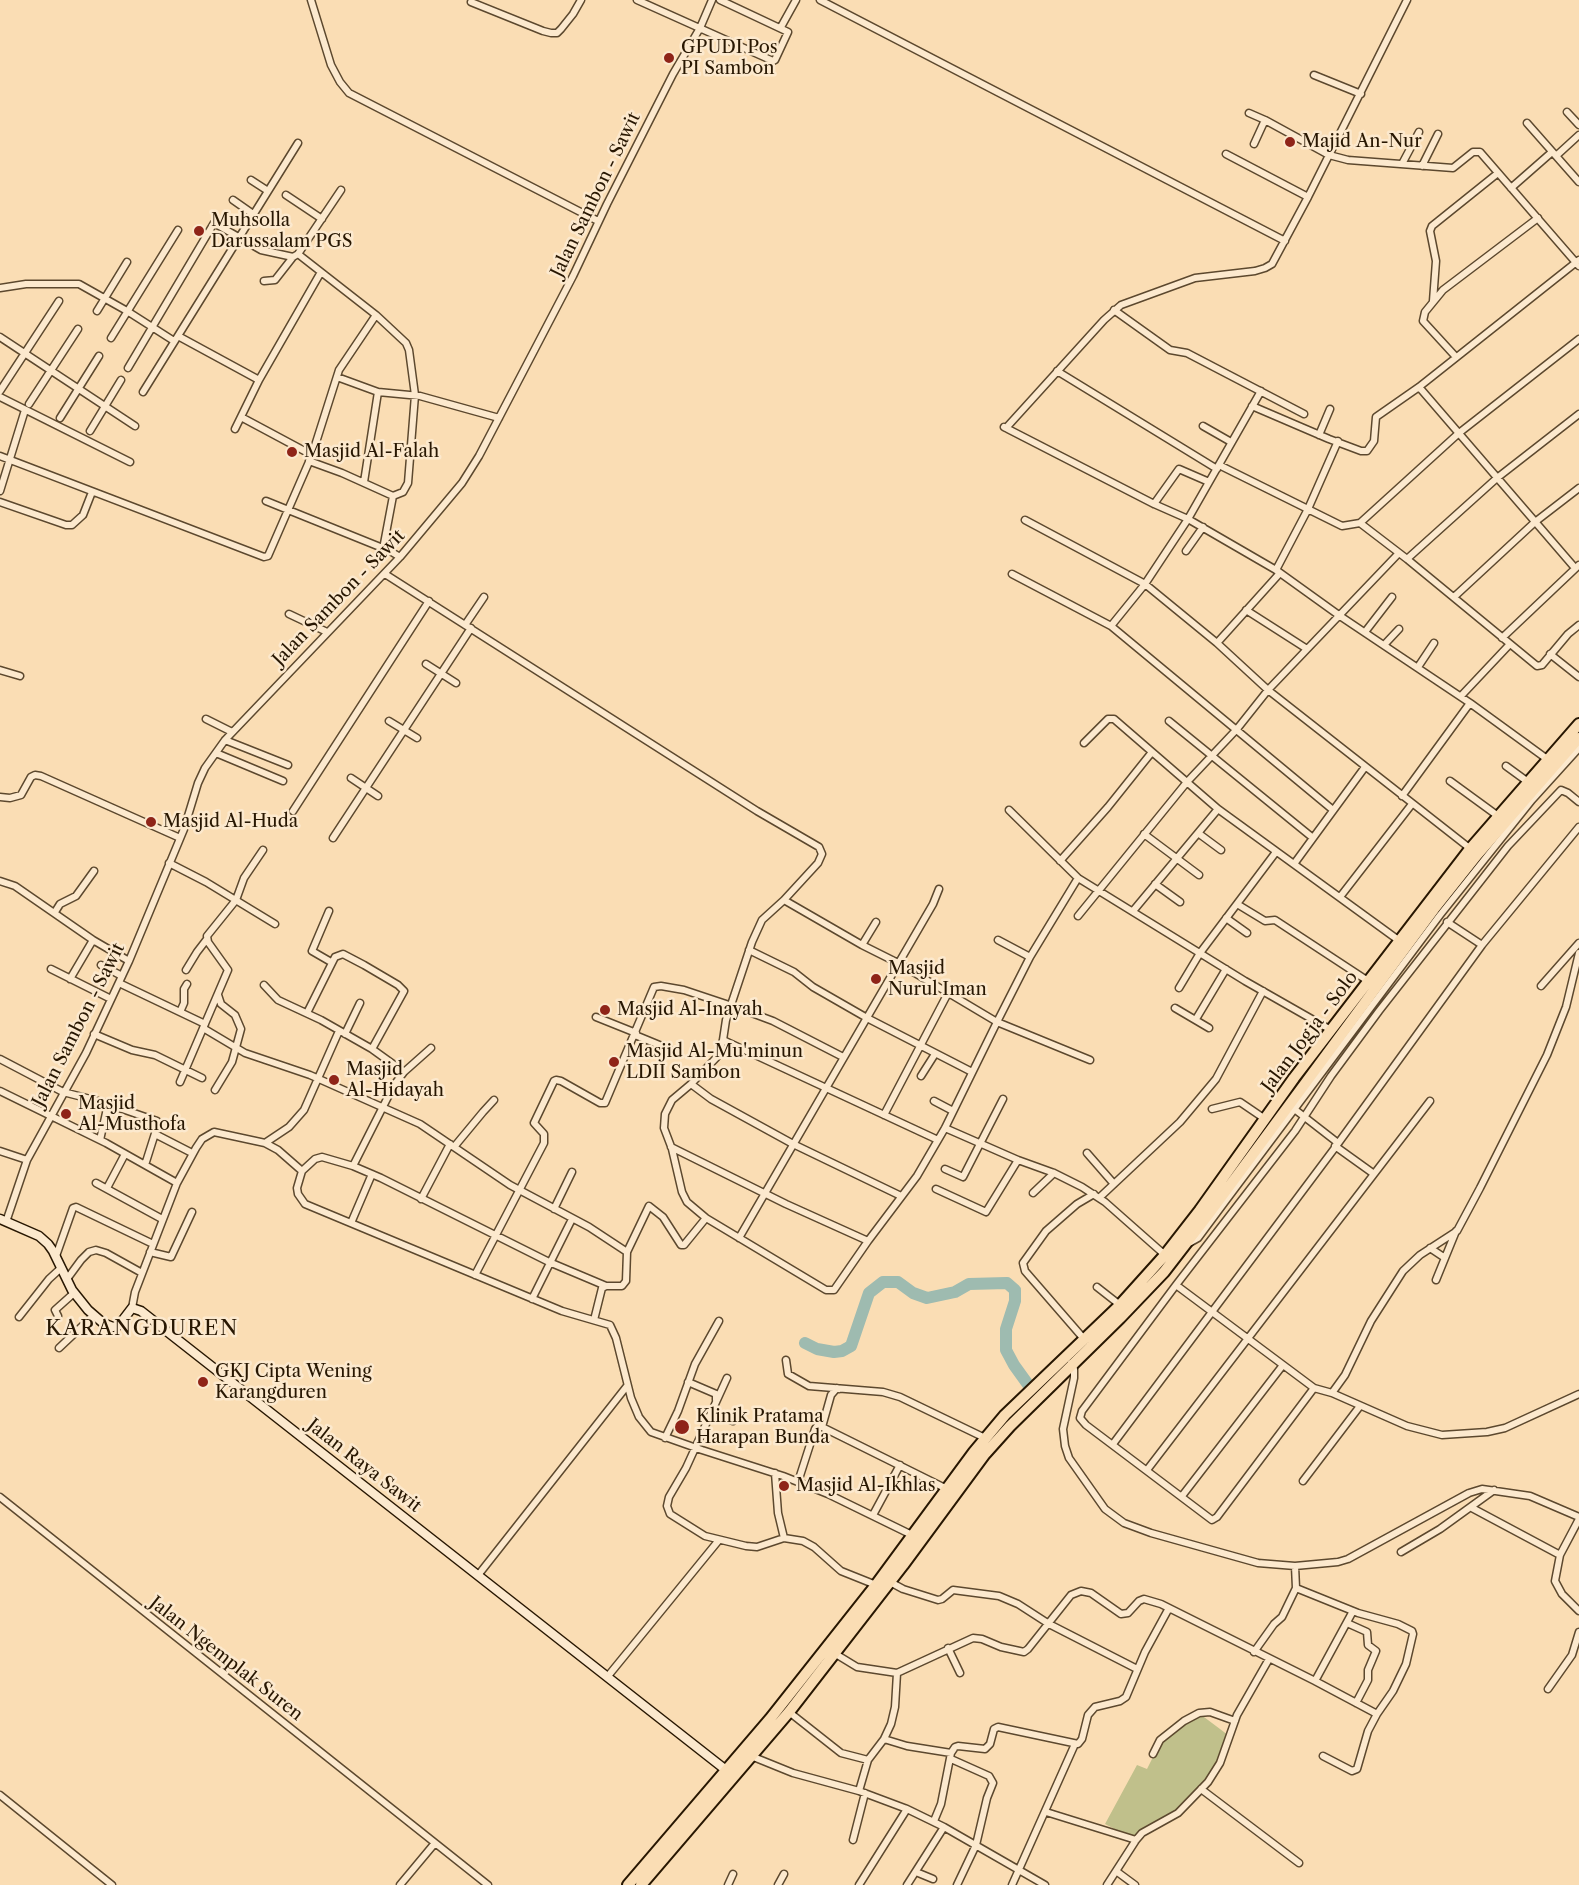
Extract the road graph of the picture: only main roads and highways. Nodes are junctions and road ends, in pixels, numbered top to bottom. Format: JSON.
{"nodes":[{"id":1,"x":1579,"y":724,"type":"edge"},
{"id":2,"x":1579,"y":738,"type":"edge"},
{"id":3,"x":1474,"y":852,"type":"junction"},
{"id":4,"x":1403,"y":943,"type":"junction"},
{"id":5,"x":1287,"y":1104,"type":"junction"},
{"id":6,"x":1069,"y":1361,"type":"junction"},
{"id":7,"x":917,"y":1537,"type":"junction"},
{"id":8,"x":730,"y":1773,"type":"junction"},
{"id":9,"x":628,"y":1885,"type":"edge"},
{"id":10,"x":641,"y":1885,"type":"edge"}],
"edges":[{"from":1,"to":3,"type":"highway","name":"Jalan Jogja - Solo"},
{"from":2,"to":3,"type":"highway","name":"Jalan Jogja - Solo"},
{"from":3,"to":4,"type":"highway","name":"Jalan Jogja - Solo"},
{"from":4,"to":5,"type":"highway","name":"Jalan Jogja - Solo"},
{"from":4,"to":5,"type":"highway","name":"Jalan Jogja - Solo"},
{"from":5,"to":6,"type":"highway","name":"Jalan Jogja - Solo"},
{"from":5,"to":6,"type":"highway","name":"Jalan Jogja - Solo"},
{"from":6,"to":7,"type":"highway"},
{"from":6,"to":7,"type":"highway"},
{"from":7,"to":8,"type":"highway"},
{"from":7,"to":8,"type":"highway"},
{"from":8,"to":9,"type":"highway"},
{"from":8,"to":10,"type":"highway"}]}
